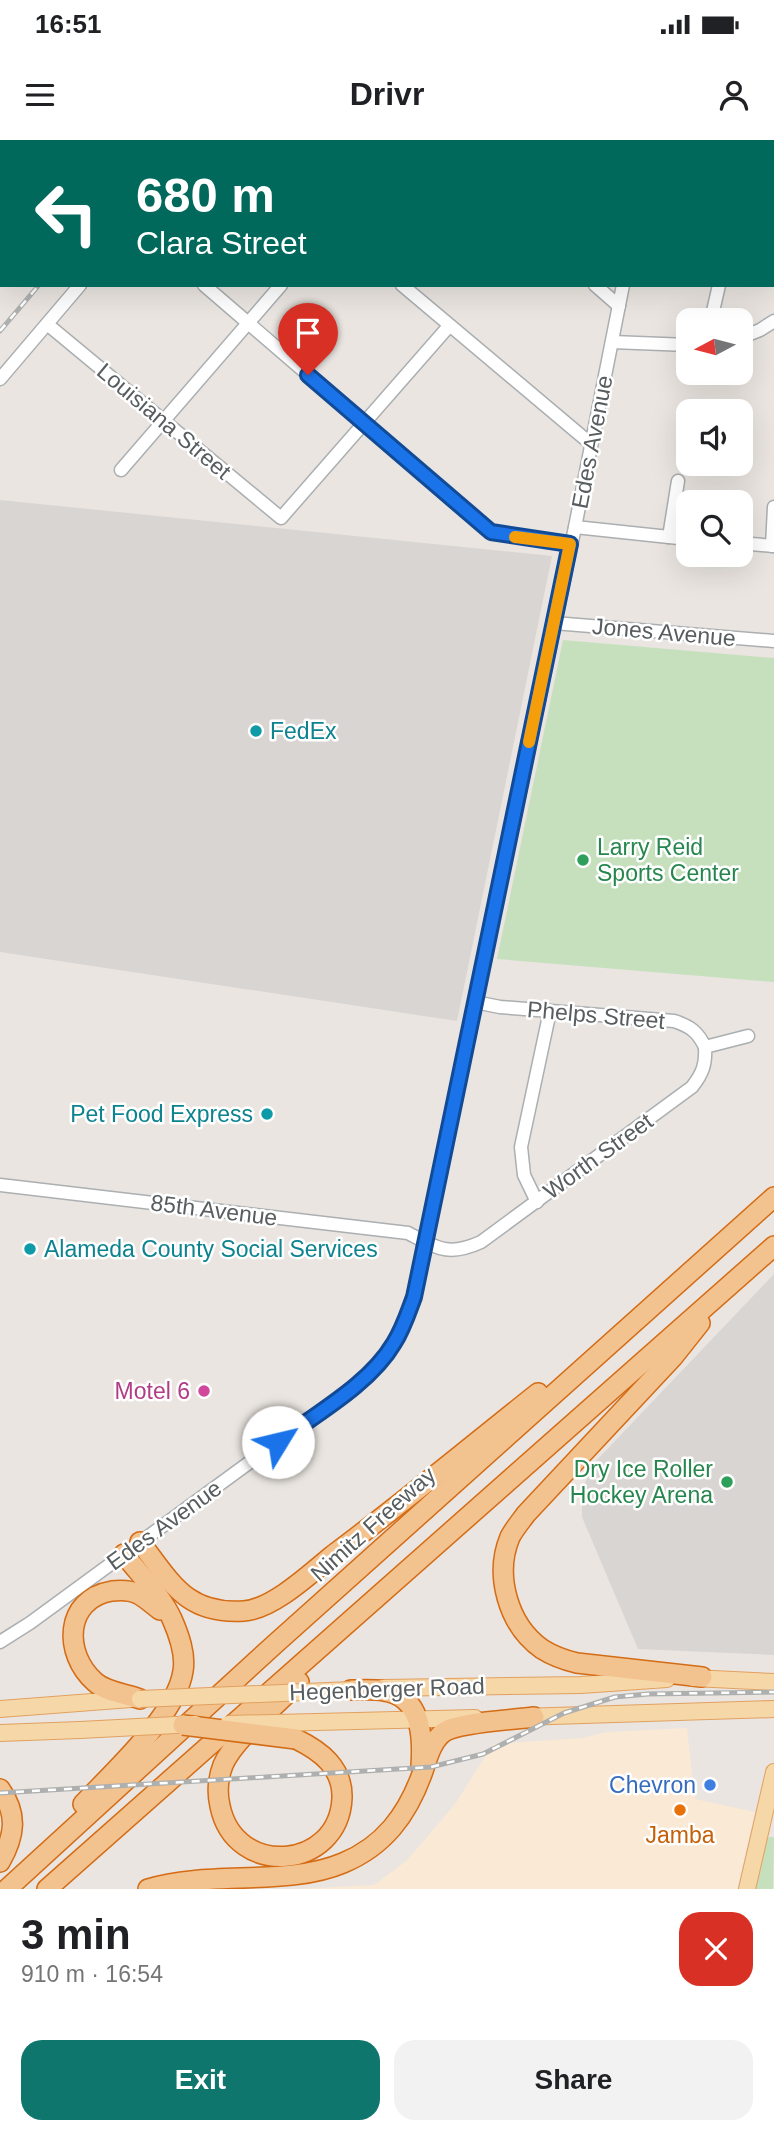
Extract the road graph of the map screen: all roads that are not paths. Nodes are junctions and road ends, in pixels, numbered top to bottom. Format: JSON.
{"nodes":[{"id":1,"x":78,"y":287,"type":"edge"},
{"id":2,"x":206,"y":287,"type":"edge"},
{"id":3,"x":279,"y":287,"type":"edge"},
{"id":4,"x":404,"y":287,"type":"edge"},
{"id":5,"x":597,"y":287,"type":"edge"},
{"id":6,"x":623,"y":287,"type":"edge"},
{"id":7,"x":719,"y":287,"type":"edge"},
{"id":8,"x":619,"y":306,"type":"junction"},
{"id":9,"x":714,"y":308,"type":"edge"},
{"id":10,"x":774,"y":321,"type":"edge"},
{"id":11,"x":248,"y":323,"type":"junction"},
{"id":12,"x":47,"y":324,"type":"junction"},
{"id":13,"x":449,"y":326,"type":"junction"},
{"id":14,"x":753,"y":333,"type":"edge"},
{"id":15,"x":611,"y":342,"type":"junction"},
{"id":16,"x":676,"y":345,"type":"edge"},
{"id":17,"x":0,"y":379,"type":"edge"},
{"id":18,"x":163,"y":422,"type":"junction"},
{"id":19,"x":364,"y":425,"type":"junction"},
{"id":20,"x":591,"y":444,"type":"junction"},
{"id":21,"x":121,"y":470,"type":"dead end"},
{"id":22,"x":678,"y":481,"type":"dead end"},
{"id":23,"x":774,"y":507,"type":"edge"},
{"id":24,"x":575,"y":527,"type":"junction"},
{"id":25,"x":669,"y":537,"type":"junction"},
{"id":26,"x":676,"y":538,"type":"edge"},
{"id":27,"x":570,"y":544,"type":"junction"},
{"id":28,"x":753,"y":544,"type":"edge"},
{"id":29,"x":773,"y":546,"type":"edge"},
{"id":30,"x":554,"y":623,"type":"junction"},
{"id":31,"x":774,"y":641,"type":"edge"},
{"id":32,"x":475,"y":1002,"type":"junction"},
{"id":33,"x":550,"y":1012,"type":"junction"},
{"id":34,"x":748,"y":1036,"type":"dead end"},
{"id":35,"x":705,"y":1047,"type":"junction"},
{"id":36,"x":0,"y":1185,"type":"edge"},
{"id":37,"x":774,"y":1197,"type":"edge"},
{"id":38,"x":537,"y":1202,"type":"junction"},
{"id":39,"x":425,"y":1242,"type":"junction"},
{"id":40,"x":724,"y":1243,"type":"junction"},
{"id":41,"x":774,"y":1246,"type":"edge"},
{"id":42,"x":710,"y":1304,"type":"junction"},
{"id":43,"x":140,"y":1542,"type":"junction"},
{"id":44,"x":124,"y":1554,"type":"junction"},
{"id":45,"x":344,"y":1627,"type":"junction"},
{"id":46,"x":179,"y":1636,"type":"junction"},
{"id":47,"x":0,"y":1642,"type":"edge"},
{"id":48,"x":702,"y":1677,"type":"junction"},
{"id":49,"x":774,"y":1682,"type":"edge"},
{"id":50,"x":351,"y":1690,"type":"junction"},
{"id":51,"x":140,"y":1699,"type":"junction"},
{"id":52,"x":0,"y":1709,"type":"edge"},
{"id":53,"x":774,"y":1709,"type":"edge"},
{"id":54,"x":534,"y":1717,"type":"junction"},
{"id":55,"x":418,"y":1718,"type":"junction"},
{"id":56,"x":183,"y":1725,"type":"junction"},
{"id":57,"x":0,"y":1733,"type":"edge"},
{"id":58,"x":774,"y":1772,"type":"edge"},
{"id":59,"x":417,"y":1788,"type":"junction"},
{"id":60,"x":0,"y":1789,"type":"edge"},
{"id":61,"x":768,"y":1827,"type":"edge"},
{"id":62,"x":57,"y":1844,"type":"junction"},
{"id":63,"x":0,"y":1862,"type":"edge"},
{"id":64,"x":6,"y":1889,"type":"edge"},
{"id":65,"x":47,"y":1889,"type":"edge"},
{"id":66,"x":148,"y":1889,"type":"edge"},
{"id":67,"x":747,"y":1889,"type":"edge"}],
"edges":[{"from":1,"to":12,"type":"street"},
{"from":2,"to":11,"type":"street"},
{"from":3,"to":11,"type":"street"},
{"from":4,"to":13,"type":"street"},
{"from":5,"to":8,"type":"street"},
{"from":6,"to":8,"type":"street","name":"Edes Avenue"},
{"from":7,"to":9,"type":"street"},
{"from":8,"to":15,"type":"street","name":"Edes Avenue"},
{"from":10,"to":14,"type":"street"},
{"from":11,"to":18,"type":"street"},
{"from":11,"to":19,"type":"street"},
{"from":12,"to":17,"type":"street"},
{"from":12,"to":18,"type":"street","name":"Louisiana Street"},
{"from":13,"to":19,"type":"street"},
{"from":13,"to":20,"type":"street"},
{"from":15,"to":16,"type":"street"},
{"from":15,"to":20,"type":"street","name":"Edes Avenue"},
{"from":18,"to":19,"type":"street","name":"Louisiana Street"},
{"from":18,"to":21,"type":"street"},
{"from":19,"to":27,"type":"street"},
{"from":20,"to":24,"type":"street","name":"Edes Avenue"},
{"from":22,"to":25,"type":"street"},
{"from":23,"to":29,"type":"street"},
{"from":24,"to":25,"type":"street"},
{"from":24,"to":27,"type":"street","name":"Edes Avenue"},
{"from":25,"to":26,"type":"street"},
{"from":27,"to":30,"type":"street","name":"Edes Avenue"},
{"from":28,"to":29,"type":"street"},
{"from":30,"to":31,"type":"street","name":"Jones Avenue"},
{"from":30,"to":32,"type":"street","name":"Edes Avenue"},
{"from":32,"to":33,"type":"street","name":"Phelps Street"},
{"from":32,"to":39,"type":"street","name":"Edes Avenue"},
{"from":33,"to":35,"type":"street","name":"Phelps Street"},
{"from":33,"to":38,"type":"street"},
{"from":34,"to":35,"type":"street"},
{"from":35,"to":38,"type":"street","name":"Worth Street"},
{"from":36,"to":39,"type":"street","name":"85th Avenue"},
{"from":37,"to":40,"type":"highway","name":"Nimitz Freeway"},
{"from":38,"to":39,"type":"street","name":"Worth Street"},
{"from":39,"to":43,"type":"street","name":"Edes Avenue"},
{"from":40,"to":43,"type":"highway"},
{"from":40,"to":62,"type":"highway","name":"Nimitz Freeway"},
{"from":41,"to":42,"type":"highway"},
{"from":42,"to":45,"type":"highway"},
{"from":42,"to":48,"type":"highway"},
{"from":43,"to":44,"type":"street","name":"Edes Avenue"},
{"from":44,"to":46,"type":"highway"},
{"from":44,"to":47,"type":"street","name":"Edes Avenue"},
{"from":45,"to":56,"type":"highway","bridge":true},
{"from":45,"to":65,"type":"highway"},
{"from":46,"to":51,"type":"highway"},
{"from":46,"to":62,"type":"highway"},
{"from":48,"to":49,"type":"main road","name":"Hegenberger Road"},
{"from":48,"to":50,"type":"main road","name":"Hegenberger Road"},
{"from":50,"to":51,"type":"main road","name":"Hegenberger Road","bridge":true},
{"from":50,"to":55,"type":"highway"},
{"from":51,"to":52,"type":"main road","name":"Hegenberger Road"},
{"from":53,"to":54,"type":"main road","name":"Hegenberger Road"},
{"from":54,"to":55,"type":"main road","name":"Hegenberger Road"},
{"from":54,"to":59,"type":"highway"},
{"from":55,"to":56,"type":"main road","name":"Hegenberger Road","bridge":true},
{"from":55,"to":59,"type":"highway"},
{"from":56,"to":57,"type":"main road","name":"Hegenberger Road","bridge":true},
{"from":58,"to":61,"type":"main road"},
{"from":59,"to":66,"type":"highway"},
{"from":60,"to":63,"type":"highway"},
{"from":61,"to":67,"type":"main road"},
{"from":62,"to":64,"type":"highway","name":"Nimitz Freeway"}]}
